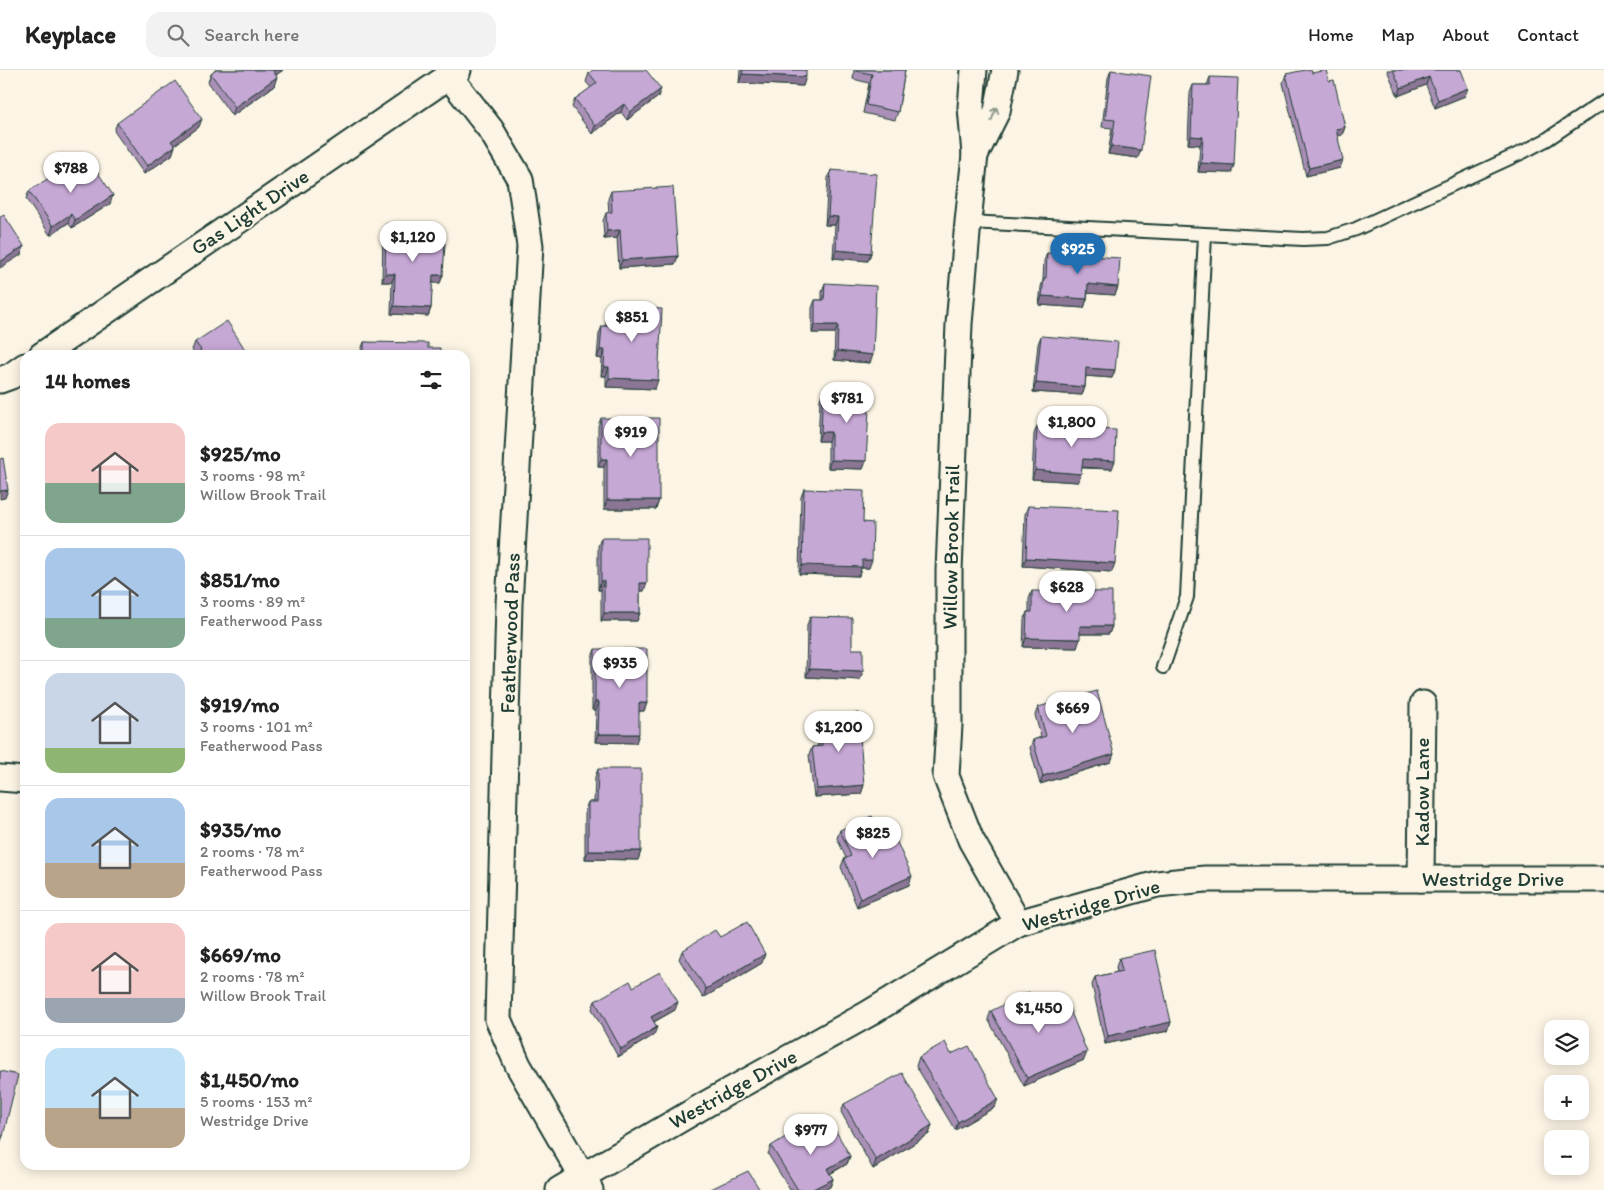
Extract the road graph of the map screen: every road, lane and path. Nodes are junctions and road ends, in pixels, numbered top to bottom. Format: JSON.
{"nodes":[{"id":1,"x":974,"y":70,"type":"edge"},
{"id":2,"x":1005,"y":70,"type":"edge"},
{"id":3,"x":454,"y":73,"type":"edge"},
{"id":4,"x":1604,"y":101,"type":"edge"},
{"id":5,"x":976,"y":155,"type":"junction"},
{"id":6,"x":968,"y":222,"type":"junction"},
{"id":7,"x":1206,"y":234,"type":"junction"},
{"id":8,"x":49,"y":350,"type":"edge"},
{"id":9,"x":20,"y":370,"type":"edge"},
{"id":10,"x":0,"y":380,"type":"edge"},
{"id":11,"x":1163,"y":667,"type":"dead end"},
{"id":12,"x":1423,"y":704,"type":"dead end"},
{"id":13,"x":0,"y":778,"type":"edge"},
{"id":14,"x":20,"y":780,"type":"edge"},
{"id":15,"x":1422,"y":879,"type":"junction"},
{"id":16,"x":1604,"y":879,"type":"edge"},
{"id":17,"x":1018,"y":923,"type":"junction"},
{"id":18,"x":586,"y":1183,"type":"edge"},
{"id":19,"x":559,"y":1190,"type":"edge"}],
"edges":[{"from":1,"to":5,"type":"street","name":"Willow Brook Trail"},
{"from":5,"to":2,"type":"street","name":"Willow Brook Trail","one_way":true},
{"from":3,"to":8,"type":"street","name":"Gas Light Drive"},
{"from":3,"to":18,"type":"street","name":"Featherwood Pass"},
{"from":4,"to":7,"type":"lane"},
{"from":5,"to":6,"type":"street","name":"Willow Brook Trail"},
{"from":6,"to":7,"type":"lane"},
{"from":6,"to":17,"type":"street","name":"Willow Brook Trail"},
{"from":7,"to":11,"type":"lane"},
{"from":9,"to":10,"type":"street"},
{"from":12,"to":15,"type":"street","name":"Kadow Lane"},
{"from":13,"to":14,"type":"street"},
{"from":15,"to":16,"type":"street","name":"Westridge Drive"},
{"from":15,"to":17,"type":"street","name":"Westridge Drive"},
{"from":17,"to":18,"type":"street","name":"Westridge Drive"},
{"from":18,"to":19,"type":"street","name":"Westridge Drive"}]}
